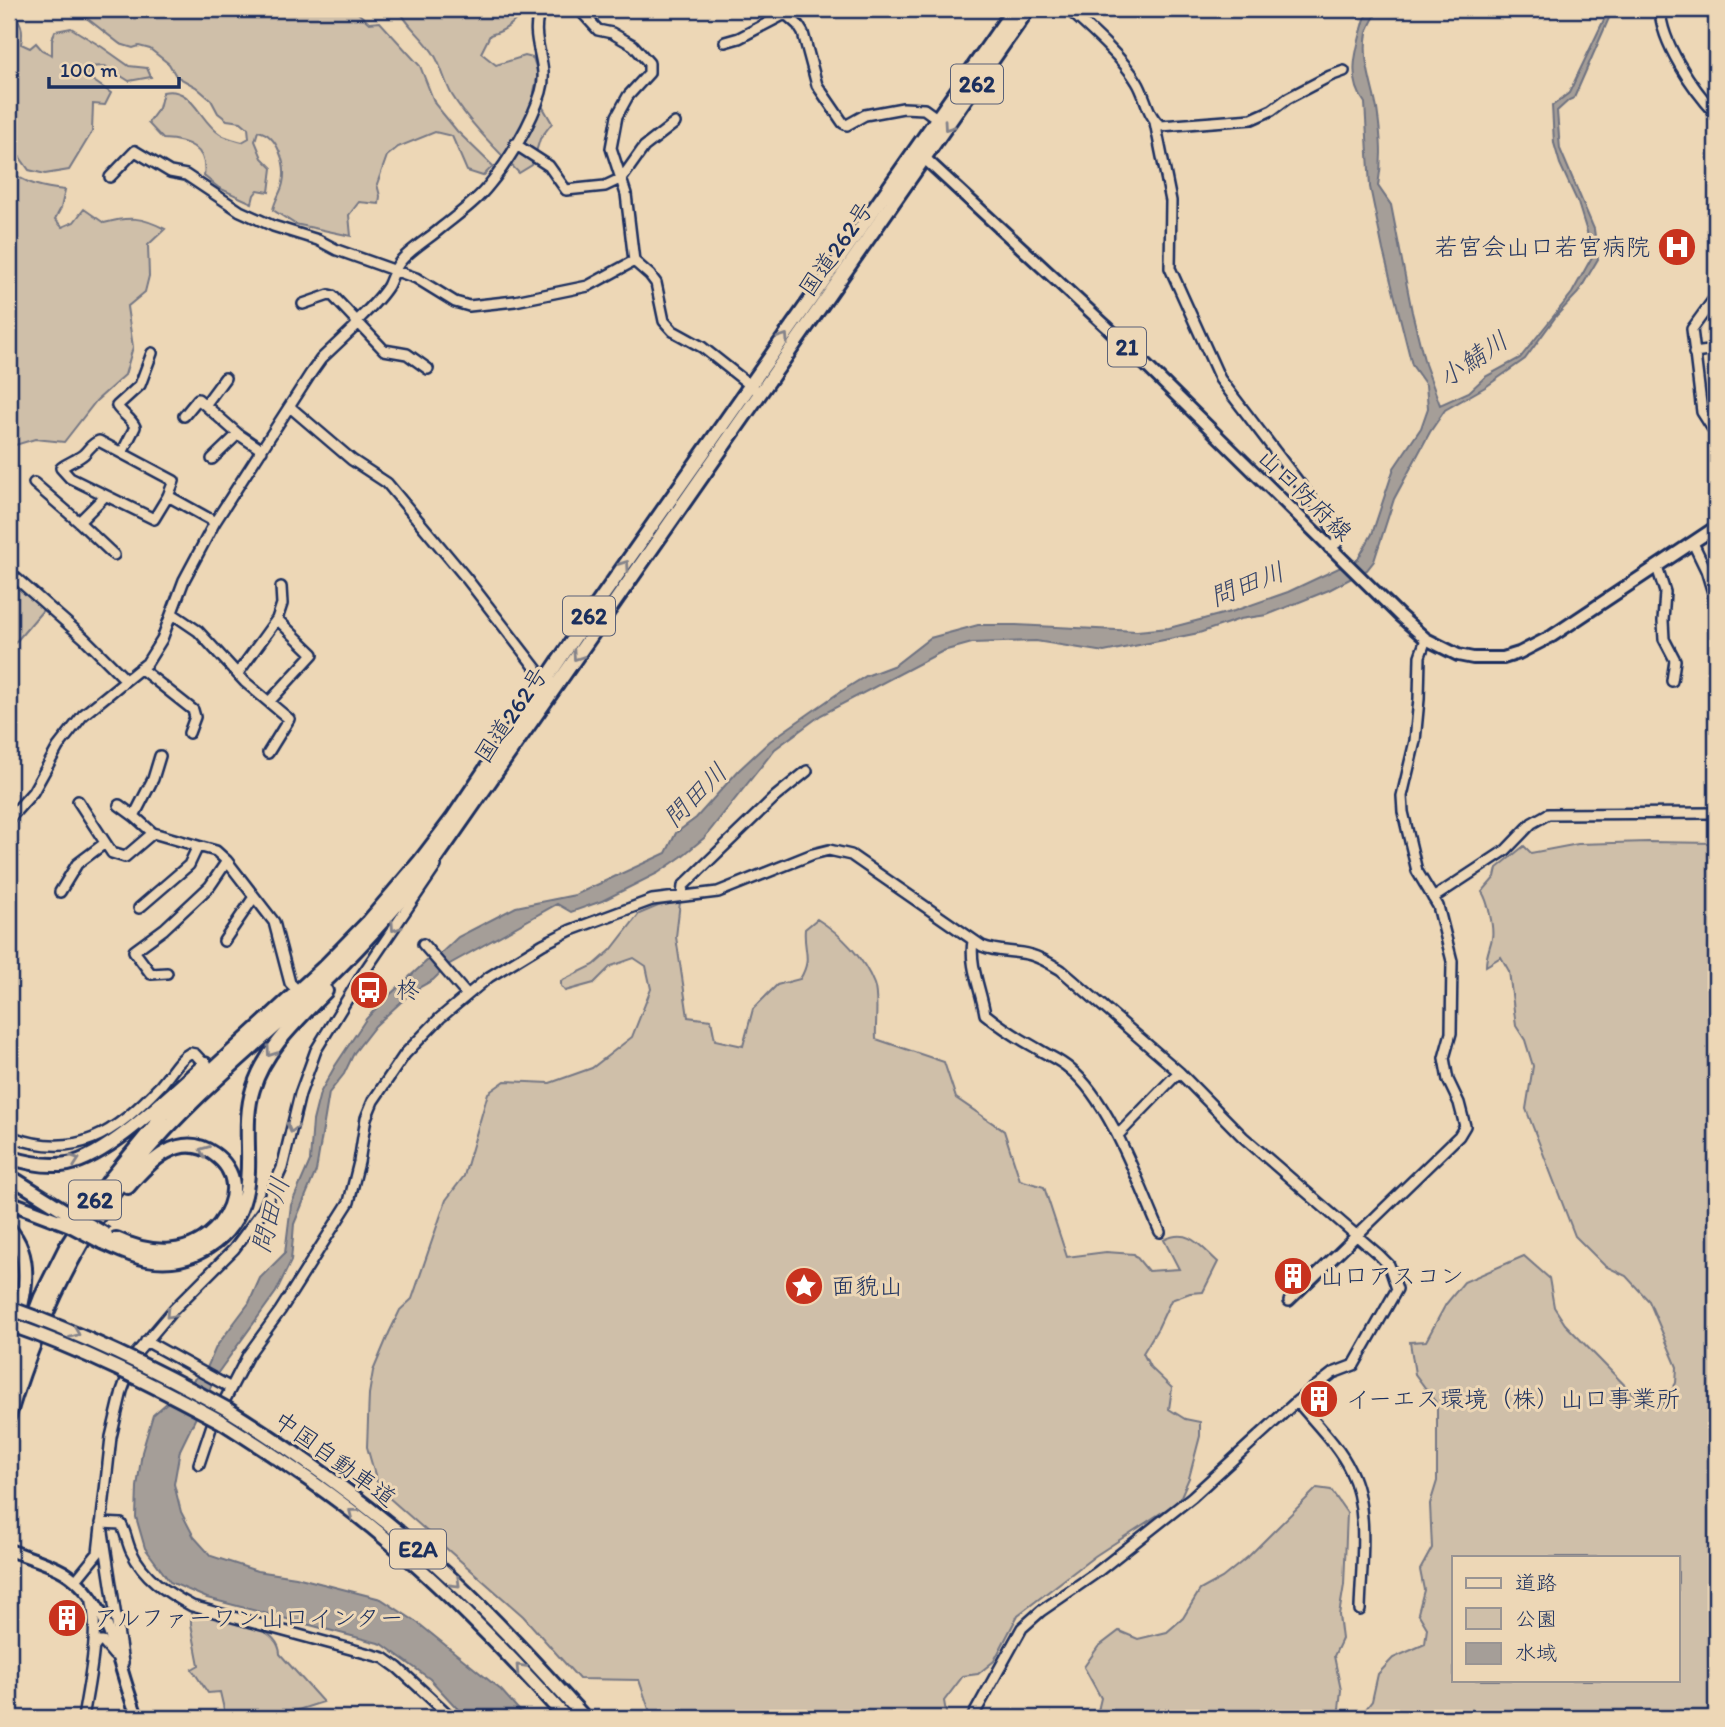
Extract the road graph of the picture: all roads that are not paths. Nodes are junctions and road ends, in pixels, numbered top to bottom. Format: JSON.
{"nodes":[{"id":1,"x":541,"y":9,"type":"edge"},
{"id":2,"x":579,"y":9,"type":"edge"},
{"id":3,"x":1014,"y":9,"type":"edge"},
{"id":4,"x":1028,"y":9,"type":"edge"},
{"id":5,"x":1068,"y":9,"type":"edge"},
{"id":6,"x":1660,"y":9,"type":"edge"},
{"id":7,"x":783,"y":12,"type":"edge"},
{"id":8,"x":725,"y":42,"type":"dead end"},
{"id":9,"x":1344,"y":71,"type":"dead end"},
{"id":10,"x":1716,"y":114,"type":"edge"},
{"id":11,"x":938,"y":119,"type":"junction"},
{"id":12,"x":1156,"y":122,"type":"junction"},
{"id":13,"x":675,"y":123,"type":"dead end"},
{"id":14,"x":515,"y":144,"type":"junction"},
{"id":15,"x":920,"y":155,"type":"junction"},
{"id":16,"x":110,"y":177,"type":"dead end"},
{"id":17,"x":622,"y":178,"type":"junction"},
{"id":18,"x":634,"y":261,"type":"junction"},
{"id":19,"x":395,"y":271,"type":"junction"},
{"id":20,"x":1716,"y":296,"type":"edge"},
{"id":21,"x":303,"y":304,"type":"dead end"},
{"id":22,"x":357,"y":323,"type":"junction"},
{"id":23,"x":1716,"y":350,"type":"edge"},
{"id":24,"x":152,"y":353,"type":"dead end"},
{"id":25,"x":1695,"y":353,"type":"junction"},
{"id":26,"x":428,"y":369,"type":"dead end"},
{"id":27,"x":225,"y":378,"type":"dead end"},
{"id":28,"x":756,"y":390,"type":"junction"},
{"id":29,"x":205,"y":405,"type":"junction"},
{"id":30,"x":290,"y":407,"type":"junction"},
{"id":31,"x":184,"y":416,"type":"dead end"},
{"id":32,"x":238,"y":434,"type":"junction"},
{"id":33,"x":1716,"y":434,"type":"edge"},
{"id":34,"x":261,"y":450,"type":"junction"},
{"id":35,"x":122,"y":453,"type":"junction"},
{"id":36,"x":212,"y":459,"type":"dead end"},
{"id":37,"x":34,"y":483,"type":"dead end"},
{"id":38,"x":106,"y":496,"type":"junction"},
{"id":39,"x":168,"y":496,"type":"junction"},
{"id":40,"x":79,"y":522,"type":"junction"},
{"id":41,"x":215,"y":522,"type":"junction"},
{"id":42,"x":1716,"y":527,"type":"edge"},
{"id":43,"x":1693,"y":543,"type":"junction"},
{"id":44,"x":1331,"y":550,"type":"junction"},
{"id":45,"x":114,"y":555,"type":"dead end"},
{"id":46,"x":1657,"y":567,"type":"junction"},
{"id":47,"x":9,"y":572,"type":"edge"},
{"id":48,"x":281,"y":587,"type":"dead end"},
{"id":49,"x":1716,"y":603,"type":"edge"},
{"id":50,"x":173,"y":614,"type":"junction"},
{"id":51,"x":276,"y":619,"type":"junction"},
{"id":52,"x":1426,"y":639,"type":"junction"},
{"id":53,"x":140,"y":668,"type":"junction"},
{"id":54,"x":238,"y":673,"type":"junction"},
{"id":55,"x":126,"y":680,"type":"junction"},
{"id":56,"x":1672,"y":681,"type":"dead end"},
{"id":57,"x":552,"y":682,"type":"junction"},
{"id":58,"x":269,"y":702,"type":"junction"},
{"id":59,"x":189,"y":733,"type":"dead end"},
{"id":60,"x":268,"y":753,"type":"dead end"},
{"id":61,"x":160,"y":756,"type":"dead end"},
{"id":62,"x":807,"y":771,"type":"dead end"},
{"id":63,"x":487,"y":789,"type":"junction"},
{"id":64,"x":78,"y":801,"type":"dead end"},
{"id":65,"x":119,"y":805,"type":"dead end"},
{"id":66,"x":1716,"y":813,"type":"edge"},
{"id":67,"x":134,"y":816,"type":"junction"},
{"id":68,"x":9,"y":819,"type":"edge"},
{"id":69,"x":153,"y":833,"type":"junction"},
{"id":70,"x":105,"y":843,"type":"junction"},
{"id":71,"x":198,"y":846,"type":"junction"},
{"id":72,"x":227,"y":861,"type":"junction"},
{"id":73,"x":60,"y":892,"type":"dead end"},
{"id":74,"x":682,"y":895,"type":"junction"},
{"id":75,"x":254,"y":897,"type":"junction"},
{"id":76,"x":1433,"y":898,"type":"junction"},
{"id":77,"x":139,"y":908,"type":"dead end"},
{"id":78,"x":379,"y":926,"type":"junction"},
{"id":79,"x":224,"y":941,"type":"dead end"},
{"id":80,"x":973,"y":941,"type":"junction"},
{"id":81,"x":424,"y":946,"type":"dead end"},
{"id":82,"x":167,"y":973,"type":"dead end"},
{"id":83,"x":298,"y":991,"type":"junction"},
{"id":84,"x":465,"y":993,"type":"junction"},
{"id":85,"x":208,"y":1067,"type":"junction"},
{"id":86,"x":1179,"y":1072,"type":"junction"},
{"id":87,"x":1118,"y":1135,"type":"junction"},
{"id":88,"x":9,"y":1136,"type":"edge"},
{"id":89,"x":9,"y":1157,"type":"edge"},
{"id":90,"x":9,"y":1176,"type":"edge"},
{"id":91,"x":9,"y":1202,"type":"edge"},
{"id":92,"x":106,"y":1205,"type":"junction"},
{"id":93,"x":72,"y":1221,"type":"junction"},
{"id":94,"x":9,"y":1229,"type":"edge"},
{"id":95,"x":1160,"y":1233,"type":"dead end"},
{"id":96,"x":1354,"y":1236,"type":"junction"},
{"id":97,"x":104,"y":1238,"type":"junction"},
{"id":98,"x":1289,"y":1301,"type":"dead end"},
{"id":99,"x":10,"y":1309,"type":"edge"},
{"id":100,"x":9,"y":1324,"type":"edge"},
{"id":101,"x":146,"y":1341,"type":"junction"},
{"id":102,"x":9,"y":1351,"type":"edge"},
{"id":103,"x":9,"y":1380,"type":"edge"},
{"id":104,"x":227,"y":1386,"type":"junction"},
{"id":105,"x":1297,"y":1401,"type":"junction"},
{"id":106,"x":9,"y":1416,"type":"edge"},
{"id":107,"x":199,"y":1464,"type":"dead end"},
{"id":108,"x":102,"y":1523,"type":"junction"},
{"id":109,"x":9,"y":1549,"type":"edge"},
{"id":110,"x":76,"y":1580,"type":"junction"},
{"id":111,"x":92,"y":1599,"type":"junction"},
{"id":112,"x":1360,"y":1610,"type":"dead end"},
{"id":113,"x":92,"y":1650,"type":"junction"},
{"id":114,"x":118,"y":1660,"type":"junction"},
{"id":115,"x":125,"y":1686,"type":"junction"},
{"id":116,"x":83,"y":1718,"type":"edge"},
{"id":117,"x":138,"y":1718,"type":"edge"},
{"id":118,"x":452,"y":1718,"type":"edge"},
{"id":119,"x":566,"y":1718,"type":"edge"},
{"id":120,"x":585,"y":1718,"type":"edge"},
{"id":121,"x":972,"y":1718,"type":"edge"}],
"edges":[{"from":1,"to":14,"type":"street"},
{"from":2,"to":17,"type":"street"},
{"from":3,"to":11,"type":"highway","name":"国道262号","number":"262"},
{"from":4,"to":15,"type":"highway","name":"国道262号","number":"262","one_way":true},
{"from":5,"to":12,"type":"street"},
{"from":6,"to":10,"type":"street"},
{"from":7,"to":8,"type":"street"},
{"from":7,"to":11,"type":"street"},
{"from":9,"to":12,"type":"street"},
{"from":11,"to":15,"type":"highway","name":"国道262号","number":"262"},
{"from":12,"to":44,"type":"street"},
{"from":13,"to":17,"type":"street"},
{"from":14,"to":17,"type":"street"},
{"from":14,"to":19,"type":"street"},
{"from":15,"to":28,"type":"highway","name":"国道262号","number":"262"},
{"from":15,"to":44,"type":"main road","name":"山口防府線","number":"21"},
{"from":16,"to":19,"type":"street"},
{"from":17,"to":18,"type":"street"},
{"from":18,"to":19,"type":"street"},
{"from":18,"to":28,"type":"street"},
{"from":19,"to":22,"type":"street"},
{"from":20,"to":25,"type":"street"},
{"from":21,"to":22,"type":"street"},
{"from":22,"to":26,"type":"street"},
{"from":22,"to":30,"type":"street"},
{"from":23,"to":25,"type":"street"},
{"from":24,"to":35,"type":"street"},
{"from":25,"to":33,"type":"street"},
{"from":27,"to":29,"type":"street"},
{"from":28,"to":57,"type":"highway","name":"国道262号","number":"262"},
{"from":29,"to":31,"type":"street"},
{"from":29,"to":32,"type":"street"},
{"from":30,"to":34,"type":"street"},
{"from":30,"to":57,"type":"street"},
{"from":32,"to":34,"type":"street"},
{"from":32,"to":36,"type":"street"},
{"from":34,"to":41,"type":"street"},
{"from":35,"to":38,"type":"street"},
{"from":35,"to":39,"type":"street"},
{"from":37,"to":40,"type":"street"},
{"from":38,"to":39,"type":"street"},
{"from":38,"to":40,"type":"street"},
{"from":39,"to":41,"type":"street"},
{"from":40,"to":45,"type":"street"},
{"from":41,"to":50,"type":"street"},
{"from":42,"to":43,"type":"main road","name":"山口防府線","number":"21"},
{"from":43,"to":46,"type":"main road","name":"山口防府線","number":"21"},
{"from":43,"to":49,"type":"street"},
{"from":44,"to":52,"type":"main road","name":"山口防府線","number":"21"},
{"from":46,"to":52,"type":"main road","name":"山口防府線","number":"21"},
{"from":46,"to":56,"type":"street"},
{"from":47,"to":55,"type":"street"},
{"from":48,"to":51,"type":"street"},
{"from":50,"to":53,"type":"street"},
{"from":50,"to":54,"type":"street"},
{"from":51,"to":54,"type":"street"},
{"from":51,"to":58,"type":"street"},
{"from":52,"to":76,"type":"street"},
{"from":53,"to":55,"type":"street"},
{"from":53,"to":59,"type":"street"},
{"from":54,"to":58,"type":"street"},
{"from":55,"to":68,"type":"street"},
{"from":57,"to":63,"type":"highway","name":"国道262号","number":"262"},
{"from":57,"to":83,"type":"highway","name":"国道262号","number":"262"},
{"from":58,"to":60,"type":"street"},
{"from":61,"to":67,"type":"street"},
{"from":62,"to":74,"type":"street"},
{"from":63,"to":78,"type":"highway","name":"国道262号","number":"262"},
{"from":63,"to":101,"type":"street","one_way":true},
{"from":64,"to":70,"type":"street"},
{"from":65,"to":67,"type":"street"},
{"from":66,"to":76,"type":"street"},
{"from":67,"to":69,"type":"street"},
{"from":69,"to":70,"type":"street"},
{"from":69,"to":71,"type":"street"},
{"from":70,"to":73,"type":"street"},
{"from":71,"to":72,"type":"street"},
{"from":71,"to":77,"type":"street"},
{"from":72,"to":75,"type":"street"},
{"from":72,"to":82,"type":"street"},
{"from":74,"to":80,"type":"street"},
{"from":74,"to":84,"type":"street"},
{"from":75,"to":79,"type":"street"},
{"from":75,"to":83,"type":"street"},
{"from":76,"to":96,"type":"street"},
{"from":78,"to":92,"type":"highway","name":"国道262号","number":"262"},
{"from":78,"to":97,"type":"highway","one_way":true},
{"from":80,"to":86,"type":"street"},
{"from":80,"to":87,"type":"street"},
{"from":81,"to":84,"type":"street"},
{"from":83,"to":85,"type":"highway","name":"国道262号","number":"262"},
{"from":84,"to":104,"type":"street"},
{"from":85,"to":88,"type":"street"},
{"from":89,"to":85,"type":"highway","one_way":true},
{"from":85,"to":103,"type":"highway","number":"262"},
{"from":86,"to":87,"type":"street"},
{"from":86,"to":96,"type":"street"},
{"from":87,"to":95,"type":"street"},
{"from":90,"to":93,"type":"highway"},
{"from":91,"to":93,"type":"highway"},
{"from":97,"to":92,"type":"highway","one_way":true},
{"from":92,"to":106,"type":"highway","name":"国道262号","number":"262"},
{"from":93,"to":97,"type":"highway","bridge":true},
{"from":94,"to":102,"type":"highway"},
{"from":96,"to":98,"type":"street"},
{"from":96,"to":105,"type":"street"},
{"from":99,"to":120,"type":"highway","name":"中国自動車道","number":"E2A","one_way":true,"bridge":true},
{"from":119,"to":100,"type":"highway","name":"中国自動車道","number":"E2A","one_way":true,"bridge":true},
{"from":101,"to":104,"type":"street"},
{"from":101,"to":108,"type":"street"},
{"from":104,"to":107,"type":"street"},
{"from":105,"to":112,"type":"street"},
{"from":105,"to":121,"type":"street"},
{"from":108,"to":110,"type":"street"},
{"from":108,"to":115,"type":"street"},
{"from":108,"to":118,"type":"street"},
{"from":109,"to":110,"type":"main road"},
{"from":110,"to":111,"type":"main road"},
{"from":111,"to":113,"type":"street"},
{"from":111,"to":114,"type":"main road"},
{"from":113,"to":114,"type":"street"},
{"from":113,"to":116,"type":"street"},
{"from":114,"to":115,"type":"main road"},
{"from":115,"to":117,"type":"main road"}]}
